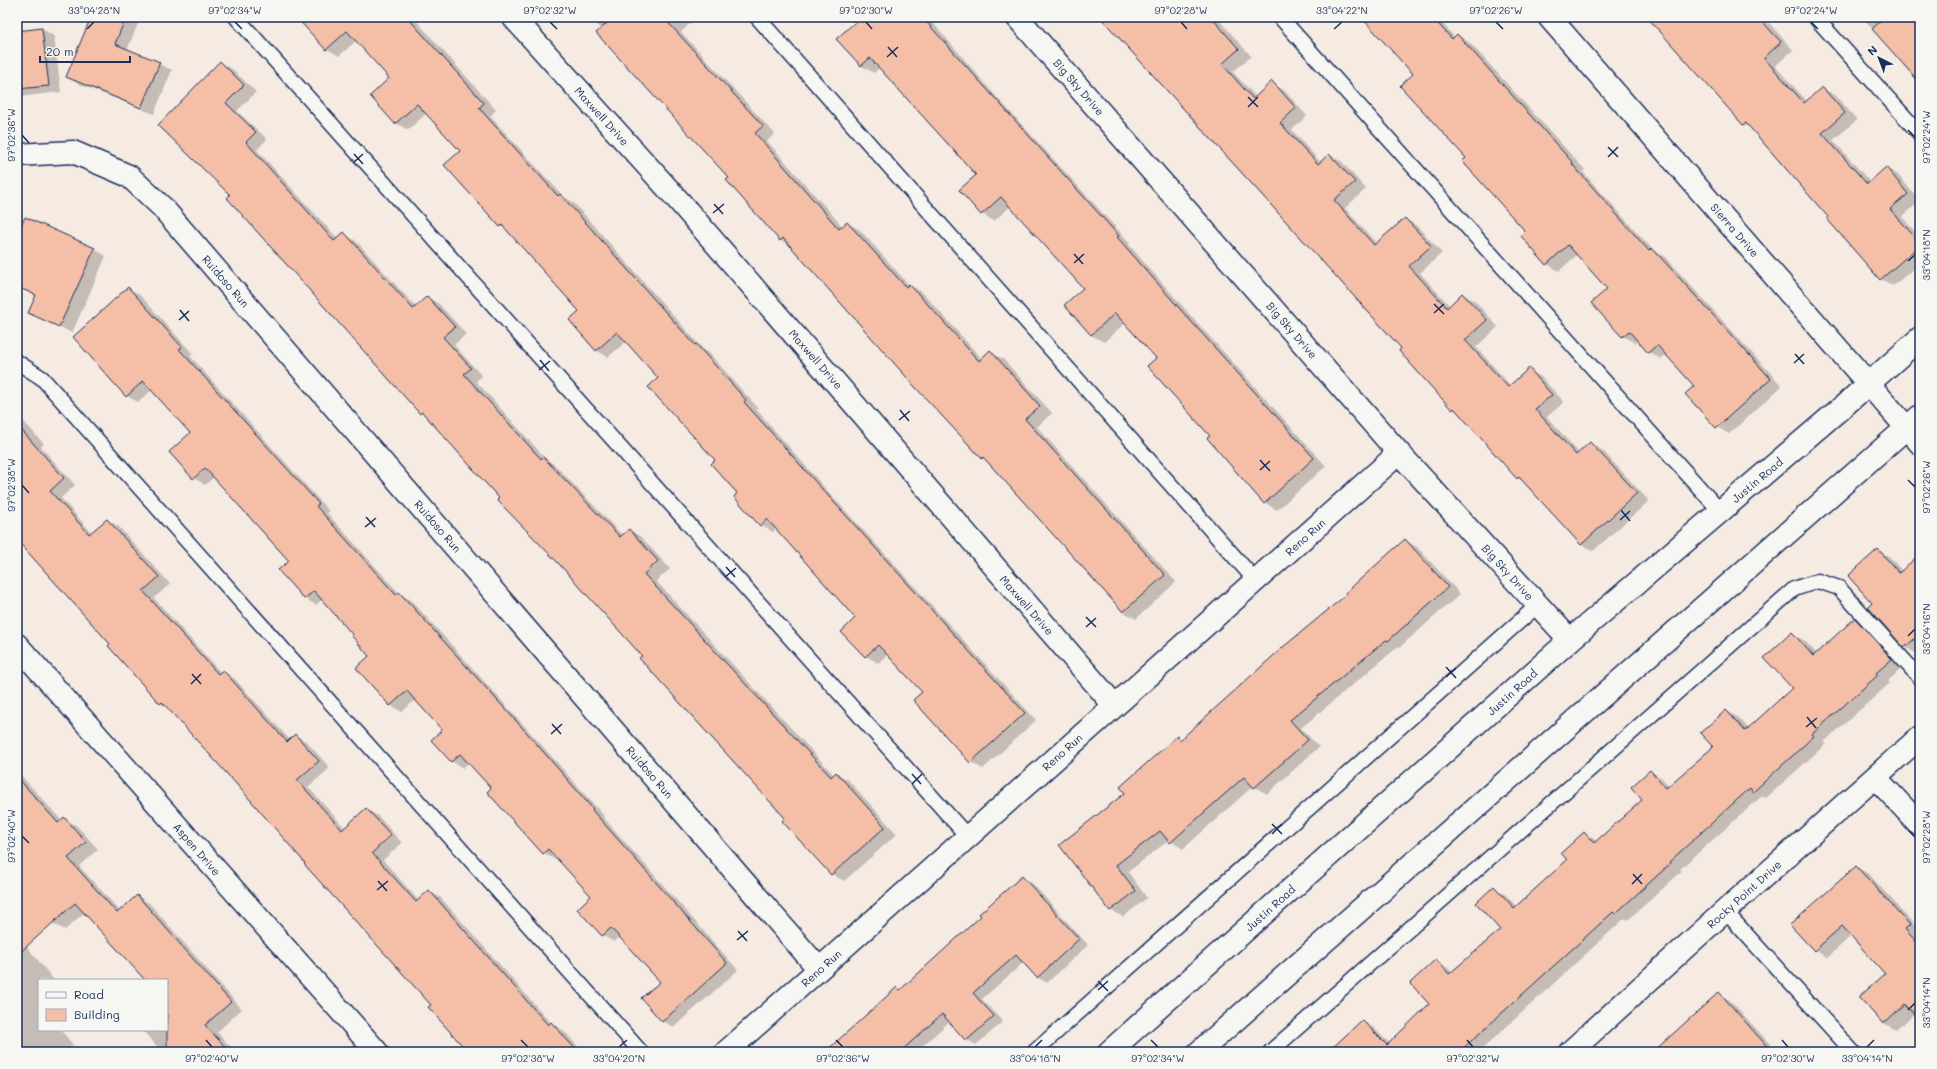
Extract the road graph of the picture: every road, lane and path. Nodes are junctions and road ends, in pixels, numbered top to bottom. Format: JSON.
{"nodes":[{"id":1,"x":236,"y":17,"type":"edge"},
{"id":2,"x":513,"y":17,"type":"edge"},
{"id":3,"x":757,"y":17,"type":"edge"},
{"id":4,"x":1017,"y":17,"type":"edge"},
{"id":5,"x":1280,"y":17,"type":"edge"},
{"id":6,"x":1549,"y":17,"type":"edge"},
{"id":7,"x":1815,"y":17,"type":"edge"},
{"id":8,"x":1920,"y":134,"type":"edge"},
{"id":9,"x":17,"y":155,"type":"edge"},
{"id":10,"x":1920,"y":338,"type":"edge"},
{"id":11,"x":17,"y":362,"type":"edge"},
{"id":12,"x":1868,"y":384,"type":"junction"},
{"id":13,"x":1916,"y":429,"type":"edge"},
{"id":14,"x":1399,"y":453,"type":"junction"},
{"id":15,"x":1720,"y":511,"type":"junction"},
{"id":16,"x":1256,"y":581,"type":"junction"},
{"id":17,"x":1538,"y":605,"type":"junction"},
{"id":18,"x":1570,"y":640,"type":"junction"},
{"id":19,"x":17,"y":645,"type":"edge"},
{"id":20,"x":1920,"y":678,"type":"edge"},
{"id":21,"x":1114,"y":705,"type":"junction"},
{"id":22,"x":1920,"y":737,"type":"edge"},
{"id":23,"x":1876,"y":778,"type":"junction"},
{"id":24,"x":1920,"y":825,"type":"edge"},
{"id":25,"x":967,"y":836,"type":"junction"},
{"id":26,"x":1725,"y":911,"type":"junction"},
{"id":27,"x":820,"y":968,"type":"junction"},
{"id":28,"x":1580,"y":1049,"type":"edge"},
{"id":29,"x":377,"y":1052,"type":"edge"},
{"id":30,"x":641,"y":1052,"type":"edge"},
{"id":31,"x":726,"y":1052,"type":"edge"},
{"id":32,"x":1034,"y":1052,"type":"edge"},
{"id":33,"x":1109,"y":1052,"type":"edge"},
{"id":34,"x":1199,"y":1052,"type":"edge"},
{"id":35,"x":1270,"y":1052,"type":"edge"},
{"id":36,"x":1853,"y":1052,"type":"edge"}],
"edges":[{"from":1,"to":25,"type":"lane"},
{"from":2,"to":21,"type":"street","name":"Maxwell Drive"},
{"from":3,"to":16,"type":"lane"},
{"from":4,"to":14,"type":"street","name":"Big Sky Drive"},
{"from":5,"to":15,"type":"lane"},
{"from":6,"to":12,"type":"street","name":"Sierra Drive"},
{"from":7,"to":8,"type":"lane"},
{"from":9,"to":27,"type":"street","name":"Ruidoso Run"},
{"from":10,"to":12,"type":"street","name":"Justin Road"},
{"from":11,"to":30,"type":"lane"},
{"from":12,"to":13,"type":"street","name":"Sierra Drive"},
{"from":12,"to":15,"type":"street","name":"Justin Road"},
{"from":13,"to":34,"type":"street"},
{"from":14,"to":16,"type":"street","name":"Reno Run"},
{"from":14,"to":17,"type":"street","name":"Big Sky Drive"},
{"from":15,"to":18,"type":"street","name":"Justin Road"},
{"from":16,"to":21,"type":"street","name":"Reno Run"},
{"from":17,"to":18,"type":"street","name":"Big Sky Drive"},
{"from":17,"to":32,"type":"lane"},
{"from":18,"to":33,"type":"street","name":"Justin Road"},
{"from":19,"to":29,"type":"street","name":"Aspen Drive"},
{"from":20,"to":35,"type":"lane"},
{"from":21,"to":25,"type":"street","name":"Reno Run"},
{"from":22,"to":23,"type":"street","name":"Rocky Point Drive"},
{"from":23,"to":24,"type":"street"},
{"from":23,"to":26,"type":"street","name":"Rocky Point Drive"},
{"from":25,"to":27,"type":"street","name":"Reno Run"},
{"from":26,"to":28,"type":"street","name":"Rocky Point Drive"},
{"from":26,"to":36,"type":"lane"},
{"from":27,"to":31,"type":"street","name":"Reno Run"}]}
